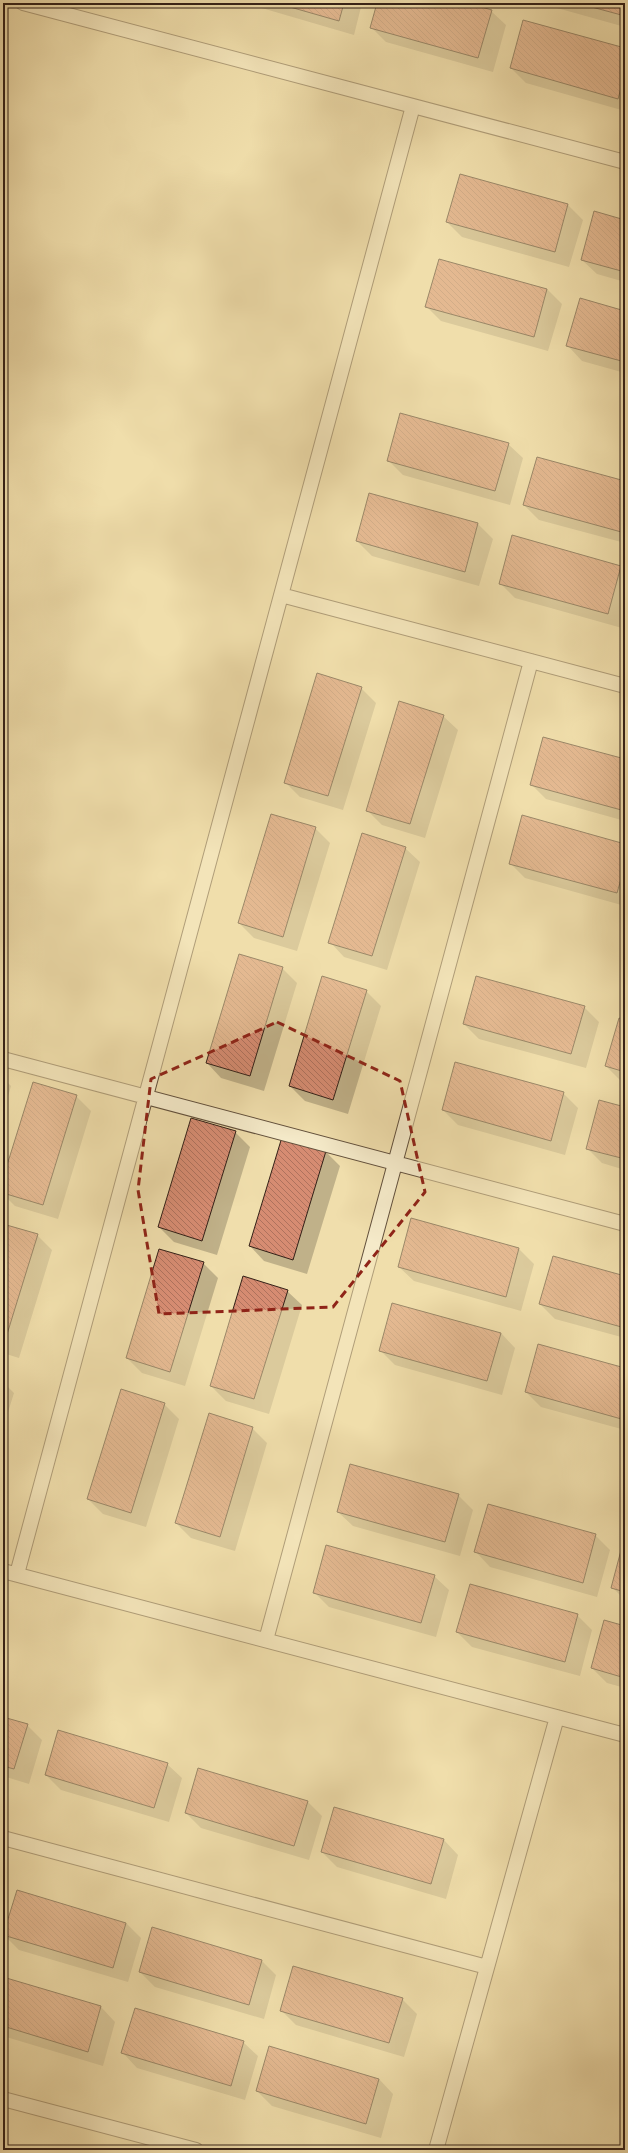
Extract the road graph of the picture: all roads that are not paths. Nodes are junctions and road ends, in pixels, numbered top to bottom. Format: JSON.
{"nodes":[{"id":1,"x":23,"y":3,"type":"edge"},
{"id":2,"x":413,"y":106,"type":"junction"},
{"id":3,"x":625,"y":162,"type":"edge"},
{"id":4,"x":281,"y":595,"type":"junction"},
{"id":5,"x":531,"y":661,"type":"junction"},
{"id":6,"x":625,"y":686,"type":"edge"},
{"id":7,"x":3,"y":1059,"type":"edge"},
{"id":8,"x":145,"y":1097,"type":"junction"},
{"id":9,"x":395,"y":1163,"type":"junction"},
{"id":10,"x":625,"y":1224,"type":"edge"},
{"id":11,"x":3,"y":1571,"type":"edge"},
{"id":12,"x":17,"y":1574,"type":"junction"},
{"id":13,"x":266,"y":1640,"type":"junction"},
{"id":14,"x":557,"y":1717,"type":"junction"},
{"id":15,"x":625,"y":1735,"type":"edge"},
{"id":16,"x":3,"y":1838,"type":"edge"},
{"id":17,"x":488,"y":1967,"type":"junction"},
{"id":18,"x":3,"y":2099,"type":"edge"},
{"id":19,"x":196,"y":2150,"type":"edge"},
{"id":20,"x":436,"y":2150,"type":"edge"}],
"edges":[{"from":1,"to":2,"type":"lane"},
{"from":2,"to":3,"type":"lane"},
{"from":2,"to":4,"type":"lane"},
{"from":4,"to":5,"type":"lane"},
{"from":4,"to":8,"type":"lane"},
{"from":5,"to":6,"type":"lane"},
{"from":5,"to":9,"type":"lane"},
{"from":7,"to":8,"type":"lane"},
{"from":8,"to":9,"type":"lane"},
{"from":8,"to":12,"type":"lane"},
{"from":9,"to":10,"type":"lane"},
{"from":9,"to":13,"type":"lane"},
{"from":11,"to":12,"type":"lane"},
{"from":12,"to":13,"type":"lane"},
{"from":13,"to":14,"type":"lane"},
{"from":14,"to":15,"type":"lane"},
{"from":14,"to":17,"type":"lane"},
{"from":16,"to":17,"type":"lane"},
{"from":17,"to":20,"type":"lane"},
{"from":18,"to":19,"type":"lane"}]}
